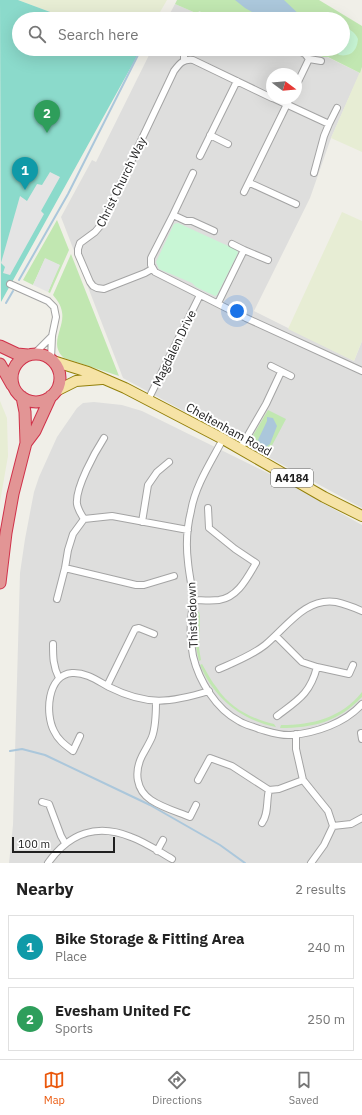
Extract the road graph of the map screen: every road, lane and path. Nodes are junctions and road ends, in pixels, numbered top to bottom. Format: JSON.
{"nodes":[{"id":1,"x":184,"y":56,"type":"edge"},
{"id":2,"x":307,"y":56,"type":"edge"},
{"id":3,"x":309,"y":59,"type":"junction"},
{"id":4,"x":184,"y":60,"type":"junction"},
{"id":5,"x":321,"y":61,"type":"dead end"},
{"id":6,"x":302,"y":74,"type":"edge"},
{"id":7,"x":237,"y":81,"type":"junction"},
{"id":8,"x":266,"y":95,"type":"edge"},
{"id":9,"x":287,"y":105,"type":"joint"},
{"id":10,"x":337,"y":108,"type":"dead end"},
{"id":11,"x":329,"y":124,"type":"junction"},
{"id":12,"x":210,"y":135,"type":"junction"},
{"id":13,"x":228,"y":144,"type":"dead end"},
{"id":14,"x":200,"y":156,"type":"dead end"},
{"id":15,"x":192,"y":173,"type":"dead end"},
{"id":16,"x":314,"y":173,"type":"dead end"},
{"id":17,"x":250,"y":183,"type":"junction"},
{"id":18,"x":244,"y":192,"type":"dead end"},
{"id":19,"x":296,"y":204,"type":"dead end"},
{"id":20,"x":173,"y":215,"type":"junction"},
{"id":21,"x":214,"y":231,"type":"dead end"},
{"id":22,"x":232,"y":244,"type":"dead end"},
{"id":23,"x":244,"y":250,"type":"junction"},
{"id":24,"x":268,"y":260,"type":"dead end"},
{"id":25,"x":152,"y":268,"type":"junction"},
{"id":26,"x":10,"y":284,"type":"dead end"},
{"id":27,"x":200,"y":295,"type":"junction"},
{"id":28,"x":218,"y":303,"type":"junction"},
{"id":29,"x":52,"y":336,"type":"junction"},
{"id":30,"x":0,"y":346,"type":"edge"},
{"id":31,"x":31,"y":355,"type":"junction"},
{"id":32,"x":52,"y":360,"type":"junction"},
{"id":33,"x":0,"y":364,"type":"edge"},
{"id":34,"x":271,"y":366,"type":"dead end"},
{"id":35,"x":362,"y":371,"type":"edge"},
{"id":36,"x":281,"y":372,"type":"junction"},
{"id":37,"x":291,"y":376,"type":"dead end"},
{"id":38,"x":104,"y":379,"type":"junction"},
{"id":39,"x":14,"y":387,"type":"junction"},
{"id":40,"x":54,"y":394,"type":"junction"},
{"id":41,"x":22,"y":397,"type":"junction"},
{"id":42,"x":148,"y":400,"type":"junction"},
{"id":43,"x":104,"y":438,"type":"dead end"},
{"id":44,"x":223,"y":439,"type":"junction"},
{"id":45,"x":26,"y":443,"type":"junction"},
{"id":46,"x":240,"y":449,"type":"junction"},
{"id":47,"x":169,"y":462,"type":"dead end"},
{"id":48,"x":208,"y":508,"type":"dead end"},
{"id":49,"x":362,"y":516,"type":"edge"},
{"id":50,"x":84,"y":519,"type":"junction"},
{"id":51,"x":142,"y":522,"type":"junction"},
{"id":52,"x":188,"y":530,"type":"junction"},
{"id":53,"x":65,"y":568,"type":"junction"},
{"id":54,"x":174,"y":576,"type":"dead end"},
{"id":55,"x":0,"y":583,"type":"edge"},
{"id":56,"x":57,"y":599,"type":"dead end"},
{"id":57,"x":193,"y":600,"type":"junction"},
{"id":58,"x":362,"y":611,"type":"edge"},
{"id":59,"x":154,"y":634,"type":"dead end"},
{"id":60,"x":276,"y":636,"type":"junction"},
{"id":61,"x":54,"y":644,"type":"dead end"},
{"id":62,"x":353,"y":665,"type":"dead end"},
{"id":63,"x":317,"y":667,"type":"junction"},
{"id":64,"x":219,"y":669,"type":"dead end"},
{"id":65,"x":59,"y":678,"type":"junction"},
{"id":66,"x":107,"y":686,"type":"junction"},
{"id":67,"x":209,"y":691,"type":"junction"},
{"id":68,"x":156,"y":701,"type":"junction"},
{"id":69,"x":362,"y":704,"type":"edge"},
{"id":70,"x":277,"y":716,"type":"dead end"},
{"id":71,"x":296,"y":734,"type":"junction"},
{"id":72,"x":80,"y":736,"type":"dead end"},
{"id":73,"x":198,"y":780,"type":"dead end"},
{"id":74,"x":303,"y":780,"type":"junction"},
{"id":75,"x":268,"y":790,"type":"junction"},
{"id":76,"x":42,"y":802,"type":"dead end"},
{"id":77,"x":196,"y":805,"type":"dead end"},
{"id":78,"x":362,"y":818,"type":"edge"},
{"id":79,"x":262,"y":823,"type":"dead end"},
{"id":80,"x":333,"y":826,"type":"junction"},
{"id":81,"x":163,"y":840,"type":"dead end"},
{"id":82,"x":65,"y":843,"type":"junction"},
{"id":83,"x":157,"y":851,"type":"junction"},
{"id":84,"x":172,"y":859,"type":"dead end"},
{"id":85,"x":48,"y":863,"type":"edge"},
{"id":86,"x":311,"y":863,"type":"edge"}],
"edges":[{"from":1,"to":4,"type":"street","name":"Christ Church Way"},
{"from":2,"to":3,"type":"street"},
{"from":3,"to":5,"type":"street"},
{"from":3,"to":6,"type":"street"},
{"from":4,"to":7,"type":"street"},
{"from":4,"to":25,"type":"street","name":"Christ Church Way"},
{"from":7,"to":8,"type":"street"},
{"from":7,"to":12,"type":"street"},
{"from":9,"to":11,"type":"street"},
{"from":9,"to":17,"type":"street"},
{"from":10,"to":11,"type":"street"},
{"from":11,"to":16,"type":"street"},
{"from":12,"to":13,"type":"street"},
{"from":12,"to":14,"type":"street"},
{"from":15,"to":20,"type":"street"},
{"from":17,"to":18,"type":"street"},
{"from":17,"to":19,"type":"street"},
{"from":20,"to":21,"type":"street"},
{"from":20,"to":25,"type":"street"},
{"from":22,"to":23,"type":"street"},
{"from":23,"to":24,"type":"street"},
{"from":23,"to":28,"type":"street"},
{"from":25,"to":27,"type":"street"},
{"from":26,"to":29,"type":"street"},
{"from":27,"to":28,"type":"street"},
{"from":27,"to":42,"type":"street","name":"Magdalen Drive"},
{"from":28,"to":35,"type":"street"},
{"from":29,"to":31,"type":"street"},
{"from":29,"to":32,"type":"street"},
{"from":30,"to":31,"type":"highway"},
{"from":31,"to":32,"type":"highway"},
{"from":31,"to":39,"type":"highway"},
{"from":32,"to":38,"type":"main road","name":"Cheltenham Road","number":"A4184"},
{"from":32,"to":40,"type":"highway"},
{"from":33,"to":39,"type":"highway"},
{"from":34,"to":36,"type":"street"},
{"from":36,"to":37,"type":"street"},
{"from":36,"to":46,"type":"street"},
{"from":38,"to":40,"type":"main road","name":"Cheltenham Road","number":"A4184"},
{"from":38,"to":42,"type":"main road","name":"Cheltenham Road","number":"A4184"},
{"from":39,"to":41,"type":"highway"},
{"from":40,"to":41,"type":"highway"},
{"from":40,"to":45,"type":"highway"},
{"from":41,"to":45,"type":"highway"},
{"from":42,"to":44,"type":"main road","name":"Cheltenham Road","number":"A4184"},
{"from":43,"to":50,"type":"street"},
{"from":44,"to":46,"type":"main road","name":"Cheltenham Road","number":"A4184"},
{"from":44,"to":52,"type":"street","name":"Thistledown"},
{"from":45,"to":55,"type":"highway"},
{"from":46,"to":49,"type":"main road","name":"Cheltenham Road","number":"A4184"},
{"from":47,"to":51,"type":"street"},
{"from":48,"to":57,"type":"street"},
{"from":50,"to":51,"type":"street"},
{"from":50,"to":53,"type":"street"},
{"from":51,"to":52,"type":"street"},
{"from":52,"to":57,"type":"street","name":"Thistledown"},
{"from":53,"to":54,"type":"street"},
{"from":53,"to":56,"type":"street"},
{"from":57,"to":67,"type":"street","name":"Thistledown"},
{"from":58,"to":60,"type":"street"},
{"from":59,"to":66,"type":"street"},
{"from":60,"to":63,"type":"street"},
{"from":60,"to":64,"type":"street"},
{"from":61,"to":65,"type":"street"},
{"from":62,"to":63,"type":"street"},
{"from":63,"to":70,"type":"street"},
{"from":65,"to":66,"type":"street"},
{"from":65,"to":72,"type":"street"},
{"from":66,"to":68,"type":"street"},
{"from":67,"to":68,"type":"street"},
{"from":67,"to":71,"type":"street","name":"Thistledown"},
{"from":68,"to":77,"type":"street"},
{"from":69,"to":71,"type":"street","name":"Thistledown"},
{"from":71,"to":74,"type":"street"},
{"from":73,"to":75,"type":"street"},
{"from":74,"to":75,"type":"street"},
{"from":74,"to":80,"type":"street"},
{"from":75,"to":79,"type":"street"},
{"from":76,"to":82,"type":"street"},
{"from":78,"to":80,"type":"street"},
{"from":80,"to":86,"type":"street"},
{"from":81,"to":83,"type":"street"},
{"from":82,"to":83,"type":"street"},
{"from":82,"to":85,"type":"street"},
{"from":83,"to":84,"type":"street"}]}
